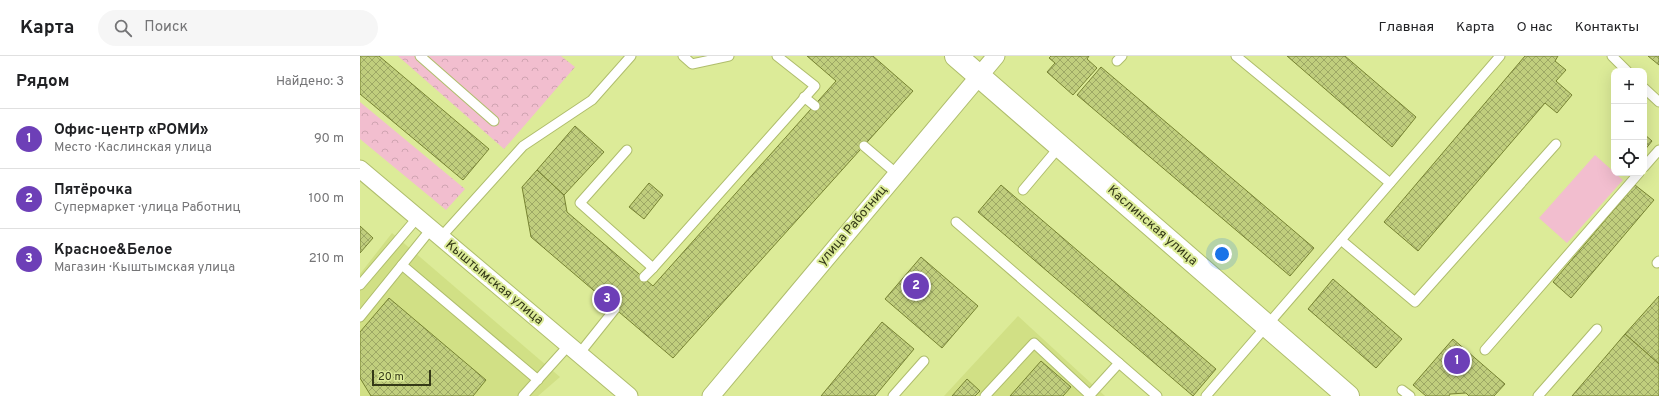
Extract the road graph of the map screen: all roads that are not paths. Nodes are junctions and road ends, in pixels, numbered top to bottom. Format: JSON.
{"nodes":[{"id":1,"x":420,"y":56,"type":"edge"},
{"id":2,"x":631,"y":56,"type":"edge"},
{"id":3,"x":683,"y":56,"type":"edge"},
{"id":4,"x":729,"y":56,"type":"edge"},
{"id":5,"x":777,"y":56,"type":"edge"},
{"id":6,"x":956,"y":56,"type":"edge"},
{"id":7,"x":996,"y":56,"type":"edge"},
{"id":8,"x":1236,"y":56,"type":"edge"},
{"id":9,"x":1500,"y":56,"type":"edge"},
{"id":10,"x":1612,"y":56,"type":"edge"},
{"id":11,"x":1624,"y":68,"type":"edge"},
{"id":12,"x":979,"y":76,"type":"junction"},
{"id":13,"x":1647,"y":91,"type":"edge"},
{"id":14,"x":804,"y":97,"type":"junction"},
{"id":15,"x":1659,"y":102,"type":"edge"},
{"id":16,"x":815,"y":106,"type":"dead end"},
{"id":17,"x":494,"y":121,"type":"dead end"},
{"id":18,"x":1556,"y":144,"type":"dead end"},
{"id":19,"x":864,"y":146,"type":"dead end"},
{"id":20,"x":1060,"y":146,"type":"junction"},
{"id":21,"x":627,"y":150,"type":"dead end"},
{"id":22,"x":1659,"y":150,"type":"edge"},
{"id":23,"x":1647,"y":164,"type":"edge"},
{"id":24,"x":360,"y":169,"type":"edge"},
{"id":25,"x":897,"y":174,"type":"junction"},
{"id":26,"x":1636,"y":176,"type":"edge"},
{"id":27,"x":1390,"y":183,"type":"junction"},
{"id":28,"x":1023,"y":190,"type":"dead end"},
{"id":29,"x":418,"y":217,"type":"junction"},
{"id":30,"x":956,"y":222,"type":"dead end"},
{"id":31,"x":436,"y":233,"type":"junction"},
{"id":32,"x":1342,"y":240,"type":"junction"},
{"id":33,"x":402,"y":265,"type":"junction"},
{"id":34,"x":653,"y":268,"type":"junction"},
{"id":35,"x":644,"y":277,"type":"dead end"},
{"id":36,"x":360,"y":285,"type":"edge"},
{"id":37,"x":615,"y":309,"type":"dead end"},
{"id":38,"x":360,"y":317,"type":"edge"},
{"id":39,"x":1266,"y":326,"type":"junction"},
{"id":40,"x":1597,"y":329,"type":"dead end"},
{"id":41,"x":574,"y":349,"type":"junction"},
{"id":42,"x":1485,"y":350,"type":"dead end"},
{"id":43,"x":924,"y":361,"type":"dead end"},
{"id":44,"x":1119,"y":363,"type":"junction"},
{"id":45,"x":538,"y":380,"type":"junction"},
{"id":46,"x":1402,"y":390,"type":"dead end"},
{"id":47,"x":1090,"y":395,"type":"edge"},
{"id":48,"x":523,"y":396,"type":"edge"},
{"id":49,"x":629,"y":396,"type":"edge"},
{"id":50,"x":711,"y":396,"type":"edge"},
{"id":51,"x":893,"y":396,"type":"edge"},
{"id":52,"x":985,"y":396,"type":"edge"},
{"id":53,"x":1157,"y":396,"type":"edge"},
{"id":54,"x":1206,"y":396,"type":"edge"},
{"id":55,"x":1348,"y":396,"type":"edge"},
{"id":56,"x":1410,"y":396,"type":"edge"},
{"id":57,"x":1538,"y":396,"type":"edge"}],
"edges":[{"from":1,"to":17,"type":"lane"},
{"from":2,"to":31,"type":"lane"},
{"from":3,"to":4,"type":"lane"},
{"from":5,"to":14,"type":"lane"},
{"from":6,"to":12,"type":"main road","name":"Каслинская улица"},
{"from":7,"to":12,"type":"street","name":"улица Работниц"},
{"from":8,"to":27,"type":"lane"},
{"from":9,"to":27,"type":"lane"},
{"from":10,"to":11,"type":"lane"},
{"from":12,"to":20,"type":"main road","name":"Каслинская улица"},
{"from":12,"to":25,"type":"street","name":"улица Работниц"},
{"from":13,"to":15,"type":"lane"},
{"from":14,"to":16,"type":"lane"},
{"from":14,"to":34,"type":"lane"},
{"from":18,"to":32,"type":"lane"},
{"from":19,"to":25,"type":"lane"},
{"from":20,"to":28,"type":"lane"},
{"from":20,"to":39,"type":"main road","name":"Каслинская улица"},
{"from":21,"to":34,"type":"lane"},
{"from":22,"to":23,"type":"lane"},
{"from":24,"to":29,"type":"street","name":"Кыштымская улица"},
{"from":25,"to":50,"type":"street","name":"улица Работниц"},
{"from":26,"to":42,"type":"lane"},
{"from":27,"to":32,"type":"lane"},
{"from":29,"to":31,"type":"street","name":"Кыштымская улица"},
{"from":29,"to":36,"type":"lane"},
{"from":30,"to":44,"type":"lane"},
{"from":31,"to":33,"type":"lane"},
{"from":31,"to":41,"type":"street","name":"Кыштымская улица"},
{"from":32,"to":39,"type":"lane"},
{"from":33,"to":38,"type":"lane"},
{"from":33,"to":45,"type":"lane"},
{"from":34,"to":35,"type":"lane"},
{"from":37,"to":41,"type":"lane"},
{"from":39,"to":54,"type":"lane"},
{"from":39,"to":55,"type":"main road","name":"Каслинская улица"},
{"from":40,"to":57,"type":"lane"},
{"from":41,"to":45,"type":"lane"},
{"from":41,"to":49,"type":"street","name":"Кыштымская улица"},
{"from":43,"to":51,"type":"lane"},
{"from":44,"to":47,"type":"lane"},
{"from":44,"to":53,"type":"lane"},
{"from":45,"to":48,"type":"lane"},
{"from":46,"to":56,"type":"lane"},
{"from":47,"to":52,"type":"lane"}]}
